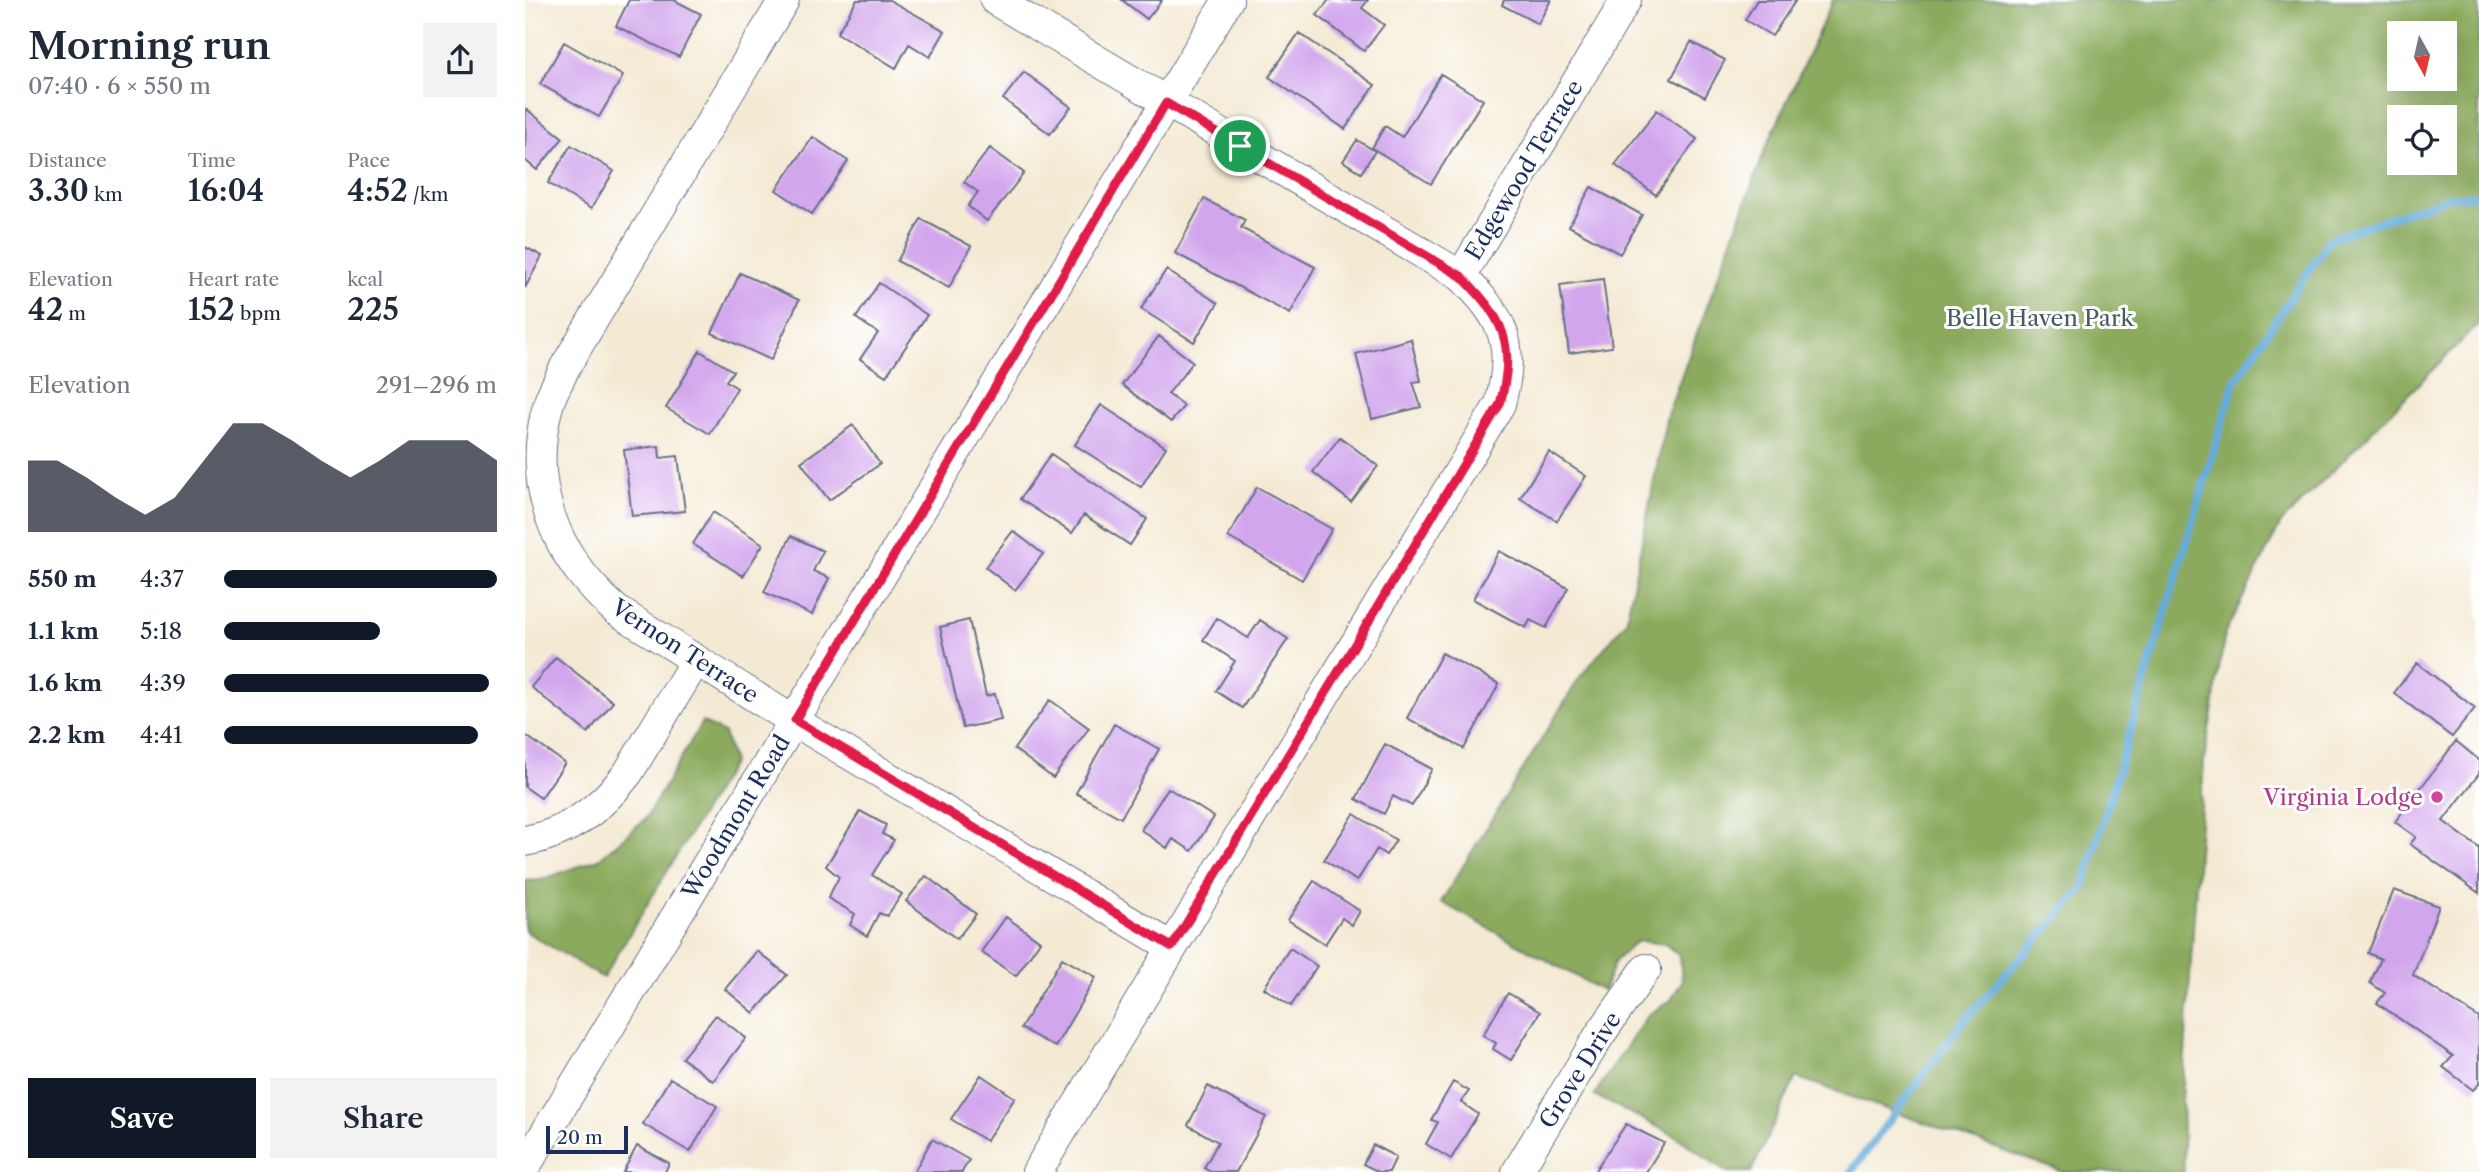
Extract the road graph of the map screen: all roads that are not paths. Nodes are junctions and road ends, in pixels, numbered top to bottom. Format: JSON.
{"nodes":[{"id":1,"x":995,"y":0,"type":"edge"},
{"id":2,"x":1229,"y":0,"type":"edge"},
{"id":3,"x":1626,"y":0,"type":"edge"},
{"id":4,"x":775,"y":3,"type":"edge"},
{"id":5,"x":1166,"y":103,"type":"junction"},
{"id":6,"x":1461,"y":276,"type":"junction"},
{"id":7,"x":696,"y":660,"type":"junction"},
{"id":8,"x":795,"y":720,"type":"junction"},
{"id":9,"x":525,"y":841,"type":"edge"},
{"id":10,"x":1172,"y":947,"type":"junction"},
{"id":11,"x":1646,"y":970,"type":"dead end"},
{"id":12,"x":525,"y":1167,"type":"edge"},
{"id":13,"x":1037,"y":1172,"type":"edge"},
{"id":14,"x":1517,"y":1172,"type":"edge"}],
"edges":[{"from":1,"to":5,"type":"street"},
{"from":2,"to":5,"type":"street","name":"Woodmont Road"},
{"from":3,"to":6,"type":"street","name":"Edgewood Terrace"},
{"from":4,"to":7,"type":"street","name":"Vernon Terrace"},
{"from":5,"to":6,"type":"street"},
{"from":5,"to":8,"type":"street","name":"Woodmont Road"},
{"from":6,"to":10,"type":"street","name":"Edgewood Terrace"},
{"from":7,"to":8,"type":"street","name":"Vernon Terrace"},
{"from":7,"to":9,"type":"street"},
{"from":8,"to":10,"type":"street","name":"Vernon Terrace"},
{"from":8,"to":12,"type":"street","name":"Woodmont Road"},
{"from":10,"to":13,"type":"street","name":"Edgewood Terrace"},
{"from":11,"to":14,"type":"street","name":"Grove Drive"}]}
